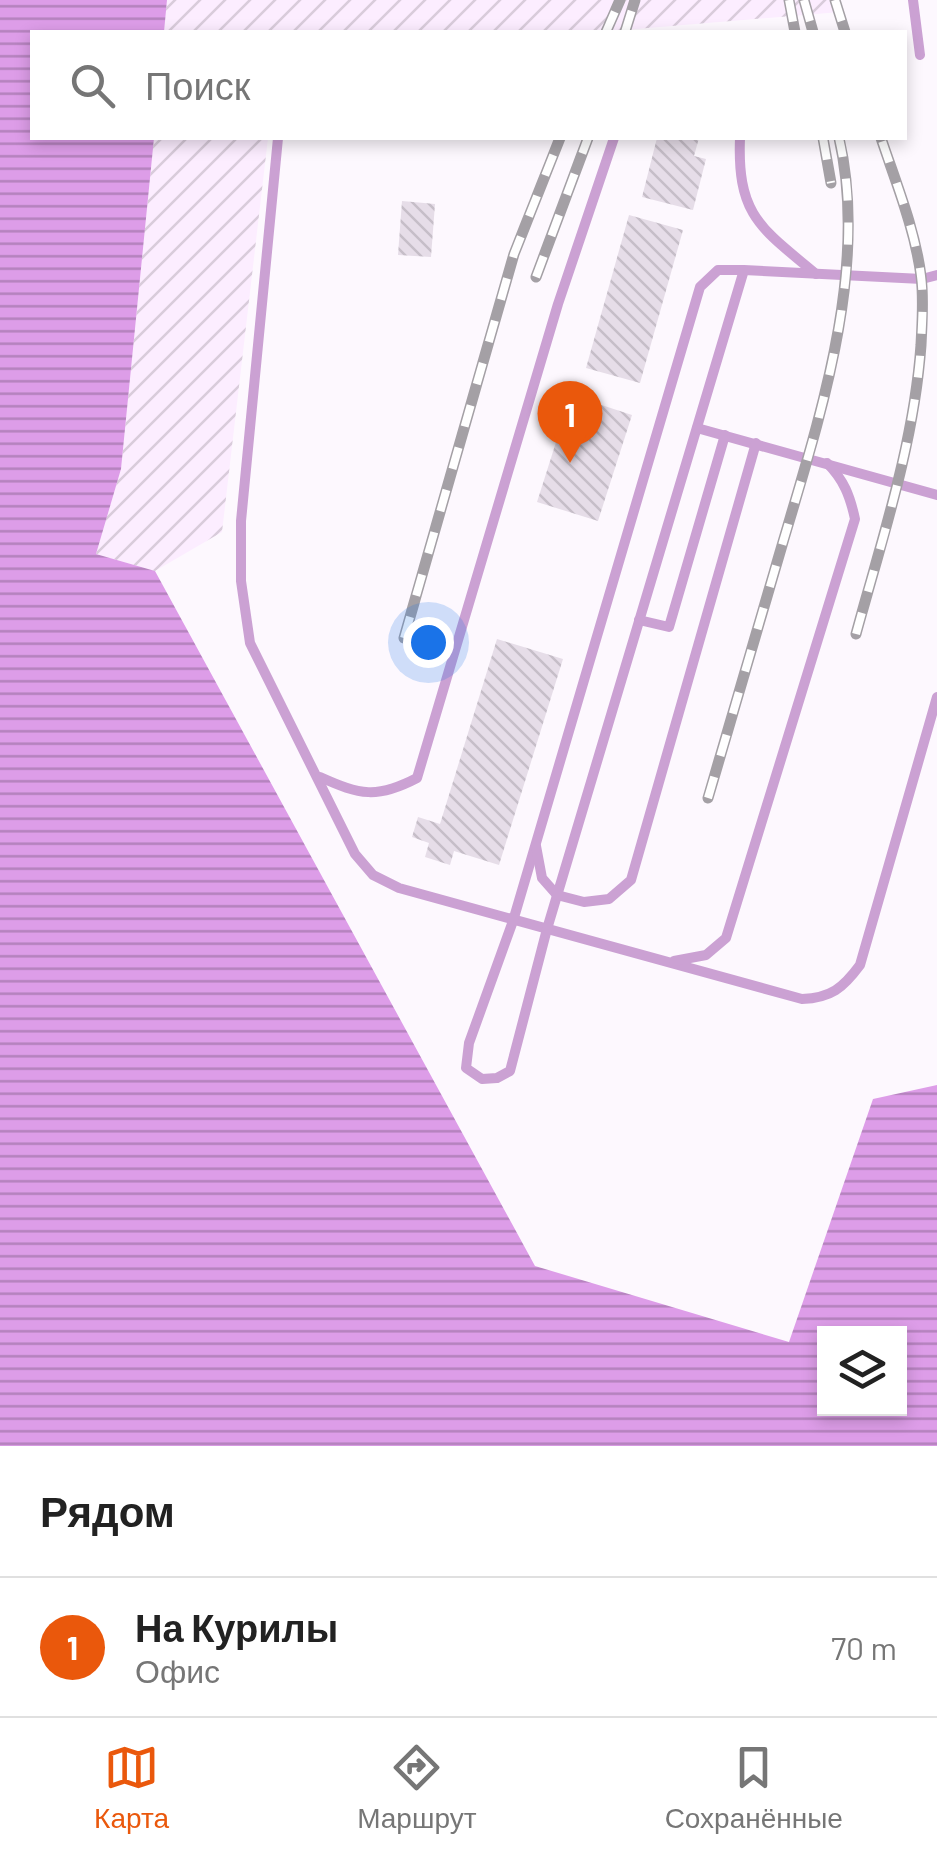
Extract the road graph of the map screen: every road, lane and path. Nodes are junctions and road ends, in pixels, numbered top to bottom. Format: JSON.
{"nodes":[{"id":1,"x":913,"y":0,"type":"edge"},
{"id":2,"x":920,"y":55,"type":"dead end"},
{"id":3,"x":278,"y":140,"type":"edge"},
{"id":4,"x":613,"y":140,"type":"edge"},
{"id":5,"x":740,"y":140,"type":"edge"},
{"id":6,"x":744,"y":270,"type":"junction"},
{"id":7,"x":816,"y":274,"type":"junction"},
{"id":8,"x":937,"y":275,"type":"edge"},
{"id":9,"x":697,"y":428,"type":"junction"},
{"id":10,"x":725,"y":435,"type":"junction"},
{"id":11,"x":756,"y":443,"type":"junction"},
{"id":12,"x":827,"y":463,"type":"junction"},
{"id":13,"x":937,"y":495,"type":"edge"},
{"id":14,"x":639,"y":620,"type":"junction"},
{"id":15,"x":937,"y":697,"type":"edge"},
{"id":16,"x":319,"y":777,"type":"junction"},
{"id":17,"x":535,"y":845,"type":"junction"},
{"id":18,"x":557,"y":895,"type":"junction"},
{"id":19,"x":513,"y":921,"type":"junction"},
{"id":20,"x":547,"y":929,"type":"junction"},
{"id":21,"x":668,"y":962,"type":"junction"}],
"edges":[{"from":1,"to":2,"type":"lane"},
{"from":3,"to":16,"type":"lane"},
{"from":4,"to":16,"type":"lane"},
{"from":5,"to":7,"type":"lane"},
{"from":6,"to":7,"type":"lane"},
{"from":6,"to":9,"type":"lane"},
{"from":6,"to":17,"type":"lane"},
{"from":7,"to":8,"type":"lane"},
{"from":9,"to":10,"type":"lane"},
{"from":9,"to":14,"type":"lane"},
{"from":10,"to":11,"type":"lane"},
{"from":10,"to":14,"type":"lane"},
{"from":11,"to":12,"type":"lane"},
{"from":11,"to":18,"type":"lane"},
{"from":12,"to":13,"type":"lane"},
{"from":12,"to":21,"type":"lane"},
{"from":14,"to":18,"type":"lane"},
{"from":15,"to":21,"type":"lane"},
{"from":16,"to":19,"type":"lane"},
{"from":17,"to":18,"type":"lane"},
{"from":17,"to":19,"type":"lane"},
{"from":18,"to":20,"type":"lane"},
{"from":19,"to":20,"type":"lane"},
{"from":19,"to":20,"type":"lane"},
{"from":20,"to":21,"type":"lane"}]}
